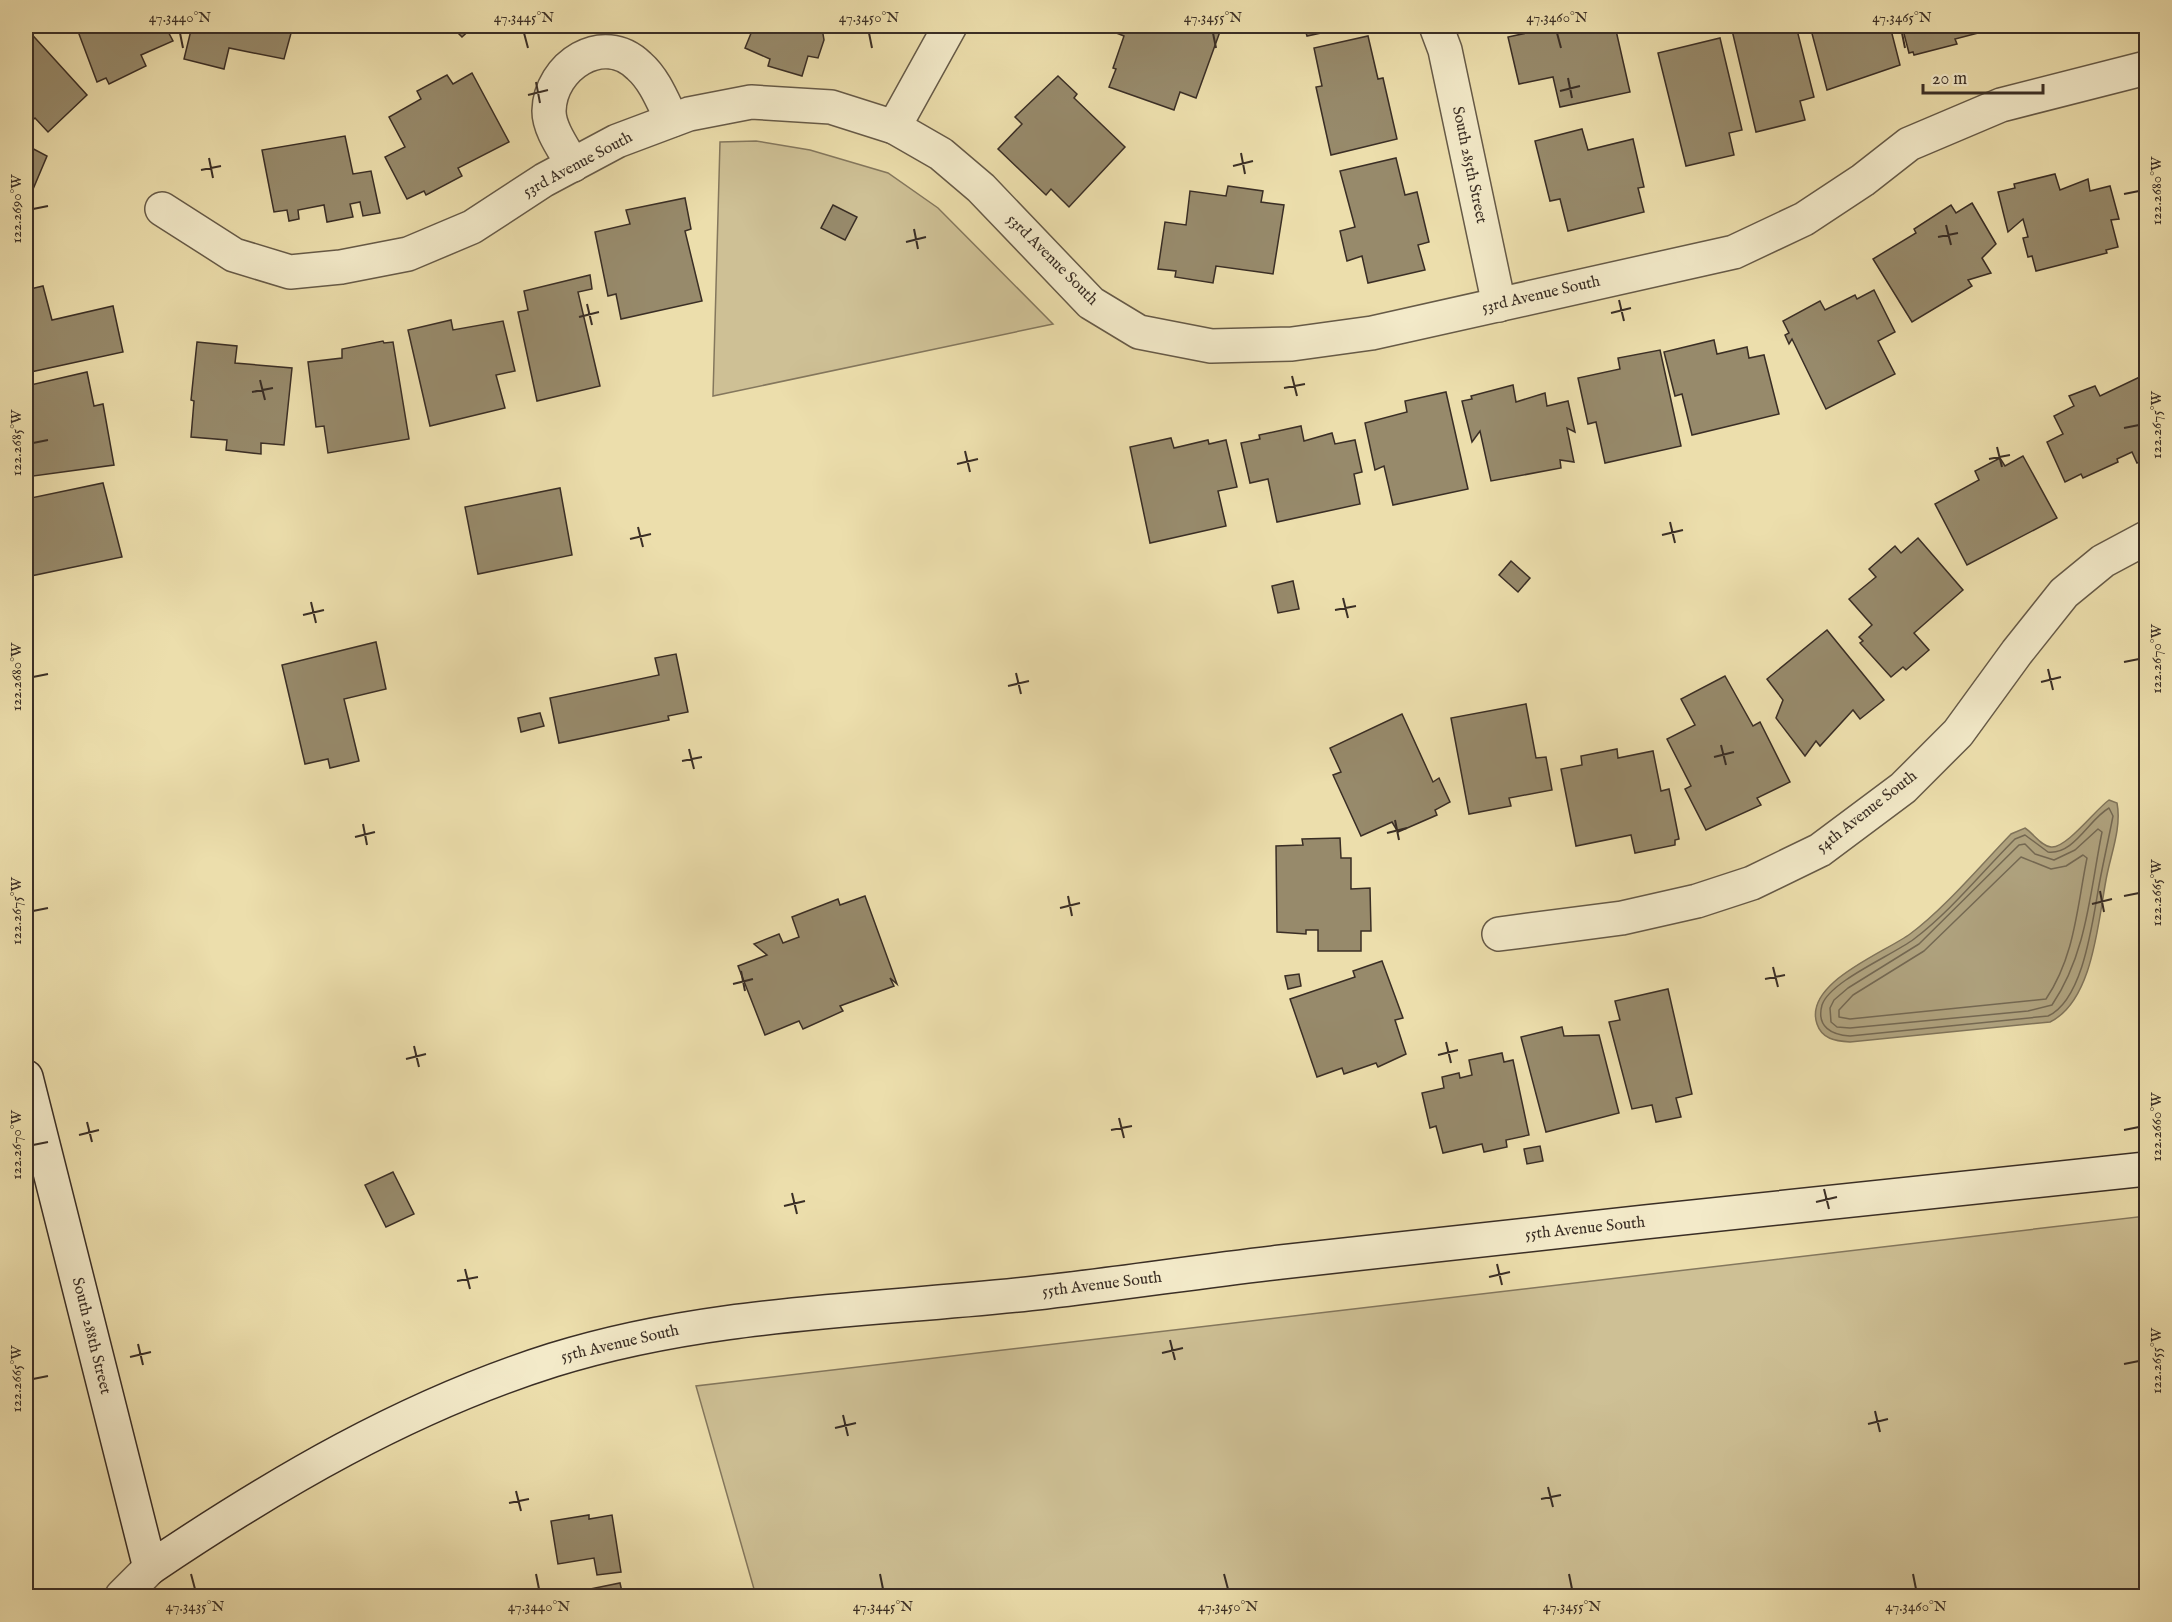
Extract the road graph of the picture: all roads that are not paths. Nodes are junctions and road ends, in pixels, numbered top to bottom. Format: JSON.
{"nodes":[{"id":1,"x":950,"y":26,"type":"edge"},
{"id":2,"x":1436,"y":26,"type":"edge"},
{"id":3,"x":2146,"y":68,"type":"edge"},
{"id":4,"x":672,"y":120,"type":"junction"},
{"id":5,"x":894,"y":127,"type":"junction"},
{"id":6,"x":573,"y":165,"type":"junction"},
{"id":7,"x":162,"y":209,"type":"dead end"},
{"id":8,"x":1499,"y":305,"type":"junction"},
{"id":9,"x":2146,"y":538,"type":"edge"},
{"id":10,"x":1499,"y":934,"type":"dead end"},
{"id":11,"x":26,"y":1077,"type":"edge"},
{"id":12,"x":2146,"y":1169,"type":"edge"},
{"id":13,"x":153,"y":1582,"type":"edge"},
{"id":14,"x":122,"y":1596,"type":"edge"}],
"edges":[{"from":1,"to":5,"type":"street"},
{"from":2,"to":8,"type":"street","name":"South 285th Street"},
{"from":3,"to":8,"type":"street","name":"53rd Avenue South"},
{"from":4,"to":5,"type":"street","name":"53rd Avenue South"},
{"from":4,"to":6,"type":"street","name":"53rd Avenue South"},
{"from":4,"to":6,"type":"street"},
{"from":5,"to":8,"type":"street","name":"53rd Avenue South"},
{"from":6,"to":7,"type":"street","name":"53rd Avenue South"},
{"from":9,"to":10,"type":"street","name":"54th Avenue South"},
{"from":11,"to":13,"type":"street","name":"South 288th Street"},
{"from":12,"to":13,"type":"street","name":"55th Avenue South"},
{"from":13,"to":14,"type":"street","name":"55th Avenue South"}]}
